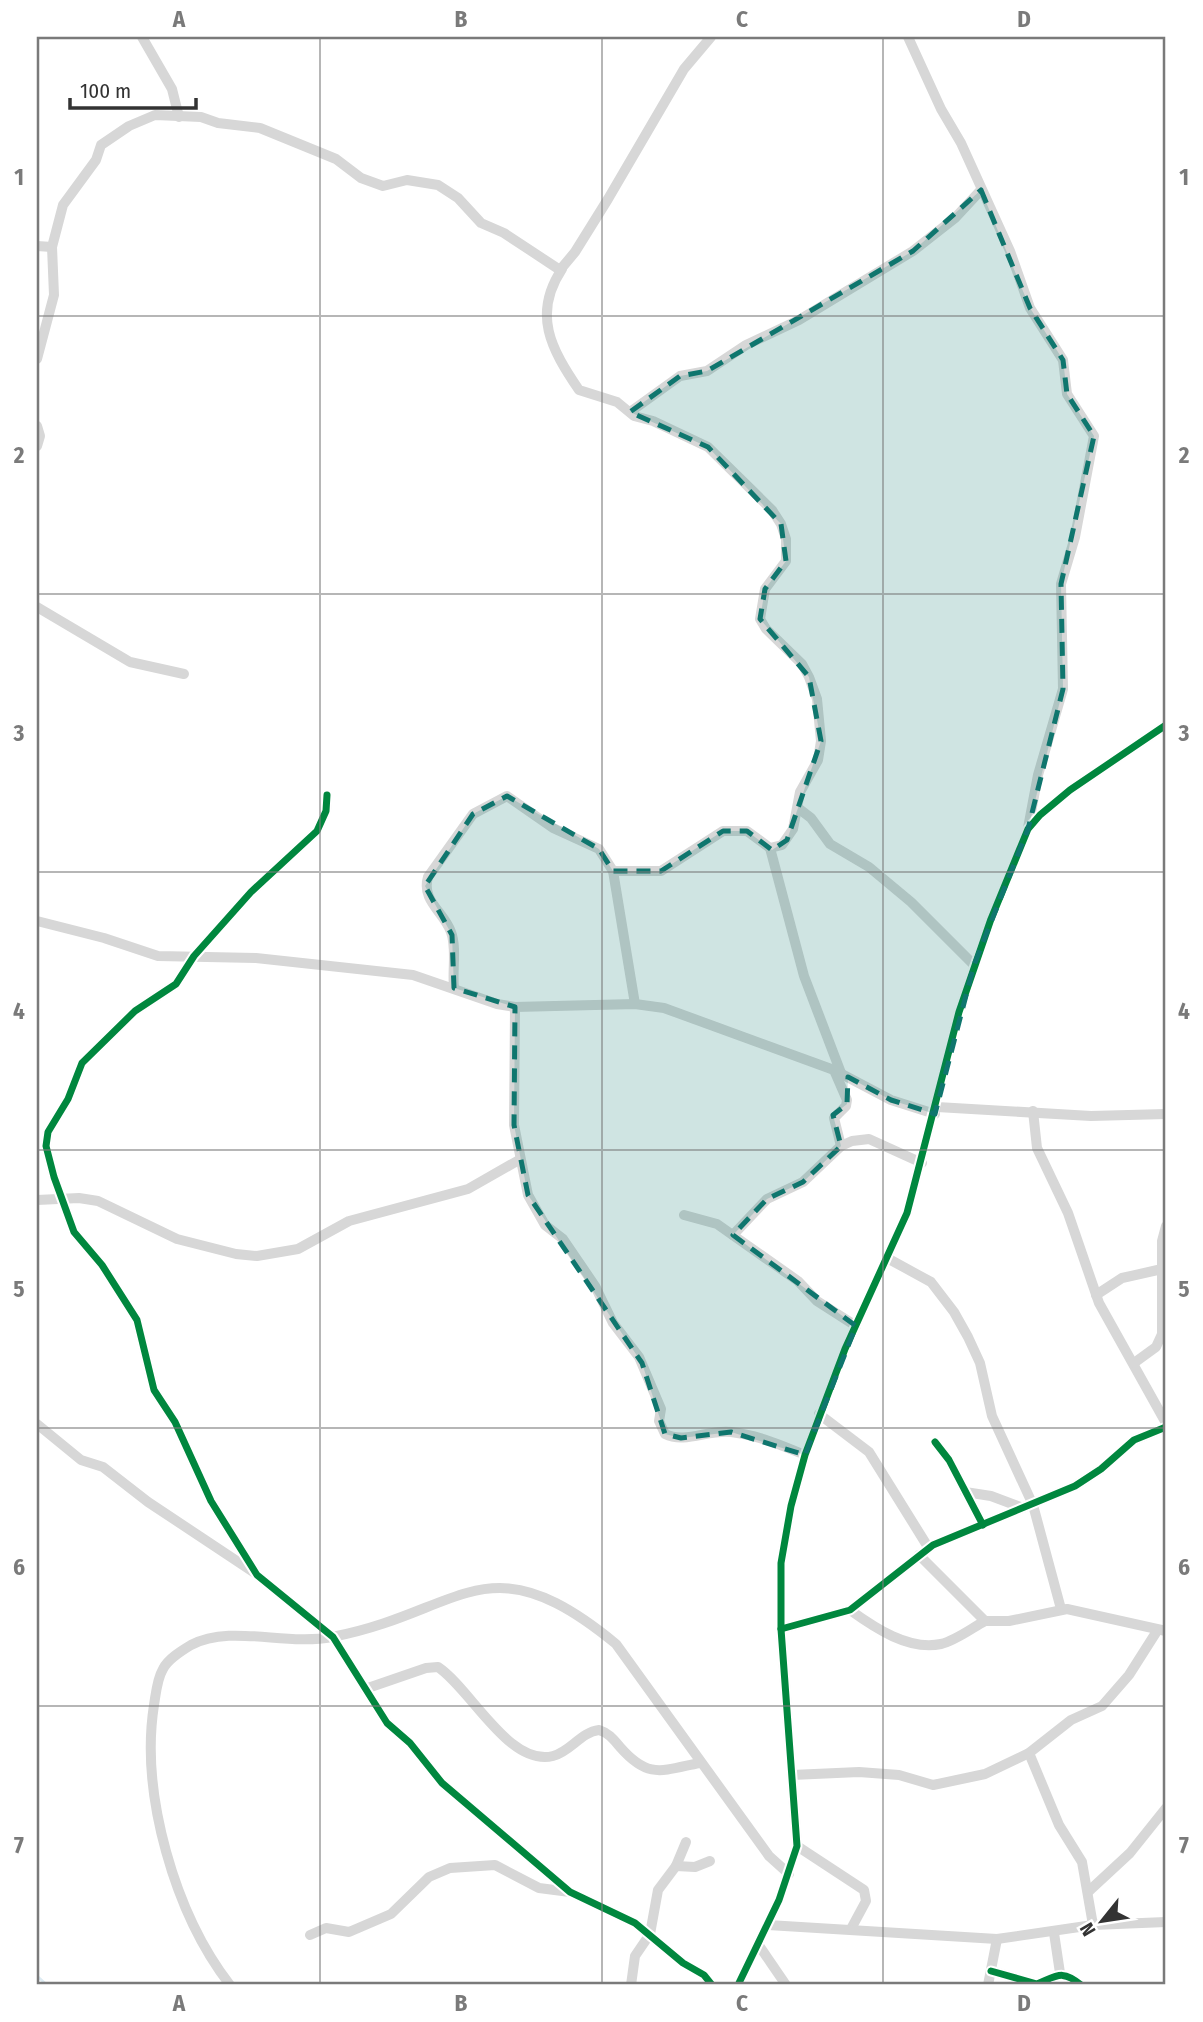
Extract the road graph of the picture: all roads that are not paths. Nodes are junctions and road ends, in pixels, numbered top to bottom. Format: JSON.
{"nodes":[{"id":1,"x":142,"y":37,"type":"edge"},
{"id":2,"x":711,"y":37,"type":"edge"},
{"id":3,"x":908,"y":37,"type":"edge"},
{"id":4,"x":179,"y":117,"type":"junction"},
{"id":5,"x":981,"y":190,"type":"junction"},
{"id":6,"x":37,"y":246,"type":"edge"},
{"id":7,"x":52,"y":247,"type":"junction"},
{"id":8,"x":562,"y":269,"type":"junction"},
{"id":9,"x":37,"y":359,"type":"edge"},
{"id":10,"x":629,"y":412,"type":"junction"},
{"id":11,"x":37,"y":426,"type":"edge"},
{"id":12,"x":37,"y":446,"type":"edge"},
{"id":13,"x":37,"y":607,"type":"edge"},
{"id":14,"x":184,"y":674,"type":"dead end"},
{"id":15,"x":1166,"y":724,"type":"edge"},
{"id":16,"x":327,"y":795,"type":"dead end"},
{"id":17,"x":798,"y":808,"type":"junction"},
{"id":18,"x":1028,"y":829,"type":"junction"},
{"id":19,"x":770,"y":848,"type":"junction"},
{"id":20,"x":613,"y":871,"type":"junction"},
{"id":21,"x":37,"y":921,"type":"edge"},
{"id":22,"x":194,"y":956,"type":"junction"},
{"id":23,"x":974,"y":965,"type":"junction"},
{"id":24,"x":453,"y":988,"type":"junction"},
{"id":25,"x":635,"y":1004,"type":"junction"},
{"id":26,"x":515,"y":1007,"type":"junction"},
{"id":27,"x":837,"y":1071,"type":"junction"},
{"id":28,"x":936,"y":1110,"type":"junction"},
{"id":29,"x":1033,"y":1111,"type":"junction"},
{"id":30,"x":1166,"y":1114,"type":"edge"},
{"id":31,"x":1154,"y":1116,"type":"junction"},
{"id":32,"x":1166,"y":1124,"type":"edge"},
{"id":33,"x":842,"y":1146,"type":"junction"},
{"id":34,"x":519,"y":1160,"type":"junction"},
{"id":35,"x":922,"y":1163,"type":"junction"},
{"id":36,"x":64,"y":1198,"type":"junction"},
{"id":37,"x":37,"y":1199,"type":"edge"},
{"id":38,"x":684,"y":1215,"type":"dead end"},
{"id":39,"x":1166,"y":1226,"type":"edge"},
{"id":40,"x":733,"y":1235,"type":"junction"},
{"id":41,"x":887,"y":1258,"type":"junction"},
{"id":42,"x":1162,"y":1269,"type":"junction"},
{"id":43,"x":1096,"y":1295,"type":"junction"},
{"id":44,"x":856,"y":1326,"type":"junction"},
{"id":45,"x":1164,"y":1334,"type":"edge"},
{"id":46,"x":1134,"y":1363,"type":"junction"},
{"id":47,"x":819,"y":1415,"type":"junction"},
{"id":48,"x":37,"y":1424,"type":"edge"},
{"id":49,"x":1166,"y":1425,"type":"edge"},
{"id":50,"x":934,"y":1441,"type":"dead end"},
{"id":51,"x":805,"y":1455,"type":"junction"},
{"id":52,"x":965,"y":1492,"type":"junction"},
{"id":53,"x":1028,"y":1506,"type":"junction"},
{"id":54,"x":983,"y":1525,"type":"junction"},
{"id":55,"x":928,"y":1547,"type":"junction"},
{"id":56,"x":919,"y":1555,"type":"junction"},
{"id":57,"x":257,"y":1575,"type":"junction"},
{"id":58,"x":1062,"y":1609,"type":"junction"},
{"id":59,"x":850,"y":1610,"type":"junction"},
{"id":60,"x":985,"y":1621,"type":"junction"},
{"id":61,"x":781,"y":1629,"type":"junction"},
{"id":62,"x":1161,"y":1631,"type":"edge"},
{"id":63,"x":333,"y":1637,"type":"junction"},
{"id":64,"x":365,"y":1689,"type":"junction"},
{"id":65,"x":1029,"y":1753,"type":"junction"},
{"id":66,"x":699,"y":1763,"type":"junction"},
{"id":67,"x":792,"y":1775,"type":"junction"},
{"id":68,"x":1166,"y":1808,"type":"edge"},
{"id":69,"x":686,"y":1842,"type":"dead end"},
{"id":70,"x":797,"y":1846,"type":"junction"},
{"id":71,"x":710,"y":1861,"type":"dead end"},
{"id":72,"x":676,"y":1866,"type":"junction"},
{"id":73,"x":789,"y":1874,"type":"junction"},
{"id":74,"x":1089,"y":1891,"type":"junction"},
{"id":75,"x":570,"y":1892,"type":"junction"},
{"id":76,"x":1166,"y":1922,"type":"edge"},
{"id":77,"x":768,"y":1925,"type":"junction"},
{"id":78,"x":1093,"y":1925,"type":"junction"},
{"id":79,"x":852,"y":1927,"type":"junction"},
{"id":80,"x":1054,"y":1933,"type":"junction"},
{"id":81,"x":650,"y":1934,"type":"junction"},
{"id":82,"x":310,"y":1936,"type":"dead end"},
{"id":83,"x":997,"y":1939,"type":"junction"},
{"id":84,"x":758,"y":1944,"type":"junction"},
{"id":85,"x":990,"y":1971,"type":"junction"},
{"id":86,"x":1060,"y":1973,"type":"junction"},
{"id":87,"x":230,"y":1985,"type":"edge"},
{"id":88,"x":631,"y":1985,"type":"edge"},
{"id":89,"x":712,"y":1985,"type":"edge"},
{"id":90,"x":738,"y":1985,"type":"edge"},
{"id":91,"x":786,"y":1985,"type":"edge"},
{"id":92,"x":988,"y":1985,"type":"edge"},
{"id":93,"x":1081,"y":1985,"type":"edge"}],
"edges":[{"from":1,"to":4,"type":"street"},
{"from":2,"to":8,"type":"street"},
{"from":3,"to":5,"type":"street"},
{"from":4,"to":7,"type":"street"},
{"from":4,"to":8,"type":"street"},
{"from":5,"to":10,"type":"street"},
{"from":5,"to":18,"type":"street"},
{"from":6,"to":7,"type":"street"},
{"from":7,"to":9,"type":"street"},
{"from":8,"to":10,"type":"street"},
{"from":10,"to":17,"type":"street"},
{"from":11,"to":12,"type":"street"},
{"from":13,"to":14,"type":"street"},
{"from":15,"to":18,"type":"street"},
{"from":16,"to":22,"type":"street"},
{"from":17,"to":19,"type":"street"},
{"from":17,"to":23,"type":"street"},
{"from":18,"to":23,"type":"street"},
{"from":19,"to":20,"type":"street"},
{"from":19,"to":27,"type":"street"},
{"from":20,"to":24,"type":"street"},
{"from":20,"to":25,"type":"street"},
{"from":21,"to":22,"type":"street"},
{"from":22,"to":24,"type":"street"},
{"from":22,"to":36,"type":"street"},
{"from":23,"to":28,"type":"street"},
{"from":24,"to":26,"type":"street"},
{"from":25,"to":26,"type":"street"},
{"from":25,"to":27,"type":"street"},
{"from":26,"to":34,"type":"street"},
{"from":27,"to":28,"type":"street"},
{"from":27,"to":33,"type":"street"},
{"from":28,"to":29,"type":"street"},
{"from":28,"to":35,"type":"street"},
{"from":29,"to":31,"type":"street"},
{"from":29,"to":43,"type":"street"},
{"from":30,"to":31,"type":"street"},
{"from":31,"to":32,"type":"street"},
{"from":33,"to":35,"type":"street"},
{"from":33,"to":40,"type":"street"},
{"from":34,"to":36,"type":"street"},
{"from":34,"to":51,"type":"street"},
{"from":35,"to":41,"type":"street"},
{"from":36,"to":37,"type":"street"},
{"from":36,"to":57,"type":"street"},
{"from":38,"to":40,"type":"street"},
{"from":39,"to":42,"type":"street"},
{"from":40,"to":44,"type":"street"},
{"from":41,"to":44,"type":"street"},
{"from":41,"to":53,"type":"street"},
{"from":42,"to":43,"type":"street"},
{"from":42,"to":45,"type":"street"},
{"from":43,"to":46,"type":"street"},
{"from":44,"to":47,"type":"street"},
{"from":45,"to":46,"type":"street"},
{"from":46,"to":49,"type":"street"},
{"from":47,"to":51,"type":"street"},
{"from":47,"to":55,"type":"street"},
{"from":48,"to":57,"type":"street"},
{"from":49,"to":53,"type":"street"},
{"from":50,"to":52,"type":"street"},
{"from":51,"to":61,"type":"street"},
{"from":52,"to":53,"type":"street"},
{"from":52,"to":54,"type":"street"},
{"from":53,"to":54,"type":"street"},
{"from":53,"to":58,"type":"street"},
{"from":54,"to":55,"type":"street"},
{"from":55,"to":56,"type":"street"},
{"from":56,"to":59,"type":"street"},
{"from":56,"to":60,"type":"street"},
{"from":57,"to":63,"type":"street"},
{"from":58,"to":60,"type":"street"},
{"from":58,"to":62,"type":"street"},
{"from":59,"to":60,"type":"street"},
{"from":59,"to":61,"type":"street"},
{"from":61,"to":67,"type":"street"},
{"from":62,"to":65,"type":"street"},
{"from":63,"to":64,"type":"street"},
{"from":63,"to":66,"type":"street"},
{"from":63,"to":87,"type":"street"},
{"from":64,"to":66,"type":"street"},
{"from":64,"to":75,"type":"street"},
{"from":65,"to":67,"type":"street"},
{"from":65,"to":74,"type":"street"},
{"from":66,"to":73,"type":"street"},
{"from":67,"to":70,"type":"street"},
{"from":68,"to":74,"type":"street"},
{"from":69,"to":72,"type":"street"},
{"from":70,"to":73,"type":"street"},
{"from":70,"to":79,"type":"street"},
{"from":71,"to":72,"type":"street"},
{"from":72,"to":81,"type":"street"},
{"from":73,"to":77,"type":"street"},
{"from":74,"to":78,"type":"street"},
{"from":75,"to":81,"type":"street"},
{"from":75,"to":82,"type":"street"},
{"from":76,"to":78,"type":"street"},
{"from":77,"to":79,"type":"street"},
{"from":77,"to":84,"type":"street"},
{"from":78,"to":80,"type":"street"},
{"from":79,"to":83,"type":"street"},
{"from":80,"to":83,"type":"street"},
{"from":80,"to":86,"type":"street"},
{"from":81,"to":88,"type":"street"},
{"from":81,"to":89,"type":"street"},
{"from":83,"to":85,"type":"street"},
{"from":84,"to":90,"type":"street"},
{"from":84,"to":91,"type":"street"},
{"from":85,"to":86,"type":"street"},
{"from":85,"to":92,"type":"street"},
{"from":86,"to":93,"type":"street"}]}
